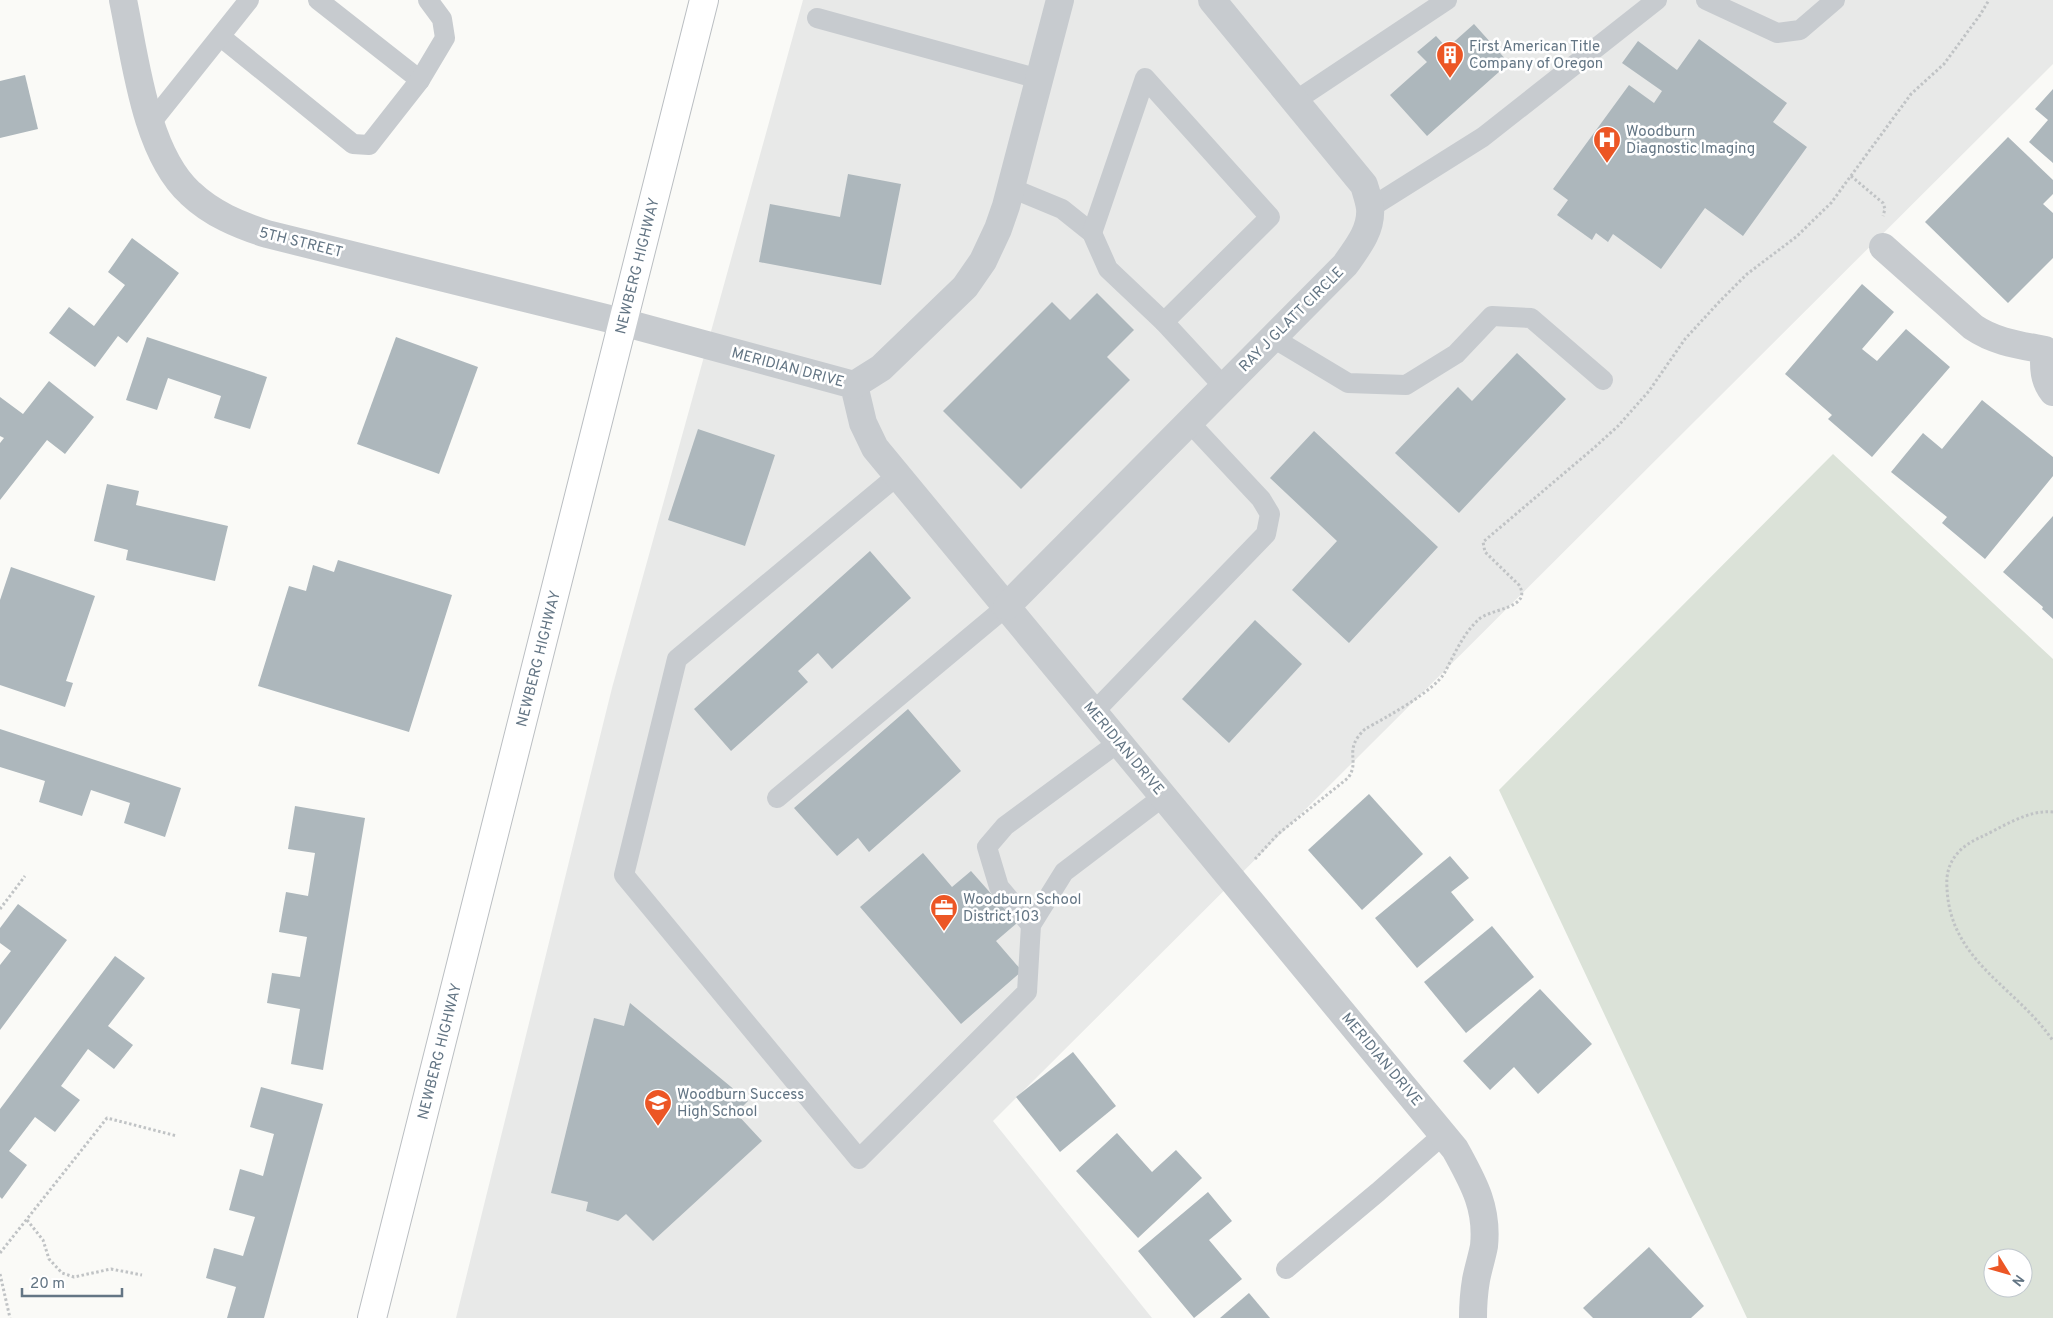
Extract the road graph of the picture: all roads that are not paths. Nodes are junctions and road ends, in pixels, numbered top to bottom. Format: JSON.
{"nodes":[{"id":1,"x":123,"y":0,"type":"edge"},
{"id":2,"x":249,"y":0,"type":"edge"},
{"id":3,"x":318,"y":0,"type":"edge"},
{"id":4,"x":428,"y":0,"type":"edge"},
{"id":5,"x":704,"y":0,"type":"edge"},
{"id":6,"x":1060,"y":0,"type":"edge"},
{"id":7,"x":1212,"y":0,"type":"edge"},
{"id":8,"x":1447,"y":0,"type":"edge"},
{"id":9,"x":1657,"y":0,"type":"edge"},
{"id":10,"x":1706,"y":0,"type":"edge"},
{"id":11,"x":1835,"y":0,"type":"edge"},
{"id":12,"x":817,"y":18,"type":"dead end"},
{"id":13,"x":221,"y":37,"type":"junction"},
{"id":14,"x":1038,"y":79,"type":"junction"},
{"id":15,"x":420,"y":80,"type":"junction"},
{"id":16,"x":1295,"y":101,"type":"junction"},
{"id":17,"x":150,"y":124,"type":"junction"},
{"id":18,"x":1011,"y":188,"type":"junction"},
{"id":19,"x":1370,"y":208,"type":"junction"},
{"id":20,"x":1092,"y":233,"type":"junction"},
{"id":21,"x":1883,"y":247,"type":"dead end"},
{"id":22,"x":622,"y":322,"type":"junction"},
{"id":23,"x":1164,"y":322,"type":"junction"},
{"id":24,"x":1273,"y":338,"type":"junction"},
{"id":25,"x":2049,"y":339,"type":"edge"},
{"id":26,"x":1603,"y":380,"type":"dead end"},
{"id":27,"x":854,"y":385,"type":"junction"},
{"id":28,"x":1224,"y":387,"type":"junction"},
{"id":29,"x":2053,"y":392,"type":"edge"},
{"id":30,"x":1190,"y":422,"type":"junction"},
{"id":31,"x":898,"y":476,"type":"junction"},
{"id":32,"x":1007,"y":606,"type":"junction"},
{"id":33,"x":1094,"y":712,"type":"junction"},
{"id":34,"x":1119,"y":742,"type":"junction"},
{"id":35,"x":777,"y":798,"type":"dead end"},
{"id":36,"x":1169,"y":802,"type":"junction"},
{"id":37,"x":1031,"y":925,"type":"junction"},
{"id":38,"x":1444,"y":1134,"type":"junction"},
{"id":39,"x":1286,"y":1268,"type":"dead end"},
{"id":40,"x":372,"y":1318,"type":"edge"},
{"id":41,"x":1473,"y":1318,"type":"edge"}],
"edges":[{"from":1,"to":17,"type":"street","name":"5TH STREET"},
{"from":2,"to":13,"type":"lane"},
{"from":3,"to":15,"type":"lane"},
{"from":4,"to":15,"type":"lane"},
{"from":5,"to":22,"type":"main road","name":"NEWBERG HIGHWAY"},
{"from":6,"to":14,"type":"street"},
{"from":7,"to":16,"type":"street","name":"RAY J GLATT CIRCLE"},
{"from":8,"to":16,"type":"lane"},
{"from":9,"to":19,"type":"lane"},
{"from":10,"to":11,"type":"lane"},
{"from":12,"to":14,"type":"lane"},
{"from":13,"to":15,"type":"lane"},
{"from":13,"to":17,"type":"lane"},
{"from":14,"to":18,"type":"street"},
{"from":16,"to":19,"type":"street","name":"RAY J GLATT CIRCLE"},
{"from":17,"to":22,"type":"street","name":"5TH STREET"},
{"from":18,"to":20,"type":"lane"},
{"from":18,"to":27,"type":"street"},
{"from":19,"to":24,"type":"street","name":"RAY J GLATT CIRCLE"},
{"from":20,"to":23,"type":"lane"},
{"from":20,"to":23,"type":"lane"},
{"from":21,"to":25,"type":"street"},
{"from":22,"to":27,"type":"street","name":"MERIDIAN DRIVE"},
{"from":22,"to":40,"type":"main road","name":"NEWBERG HIGHWAY"},
{"from":23,"to":28,"type":"lane"},
{"from":24,"to":26,"type":"lane"},
{"from":24,"to":28,"type":"street","name":"RAY J GLATT CIRCLE"},
{"from":25,"to":29,"type":"street"},
{"from":27,"to":31,"type":"street","name":"MERIDIAN DRIVE"},
{"from":28,"to":30,"type":"street","name":"RAY J GLATT CIRCLE"},
{"from":30,"to":32,"type":"street","name":"RAY J GLATT CIRCLE"},
{"from":30,"to":33,"type":"lane"},
{"from":31,"to":32,"type":"street","name":"MERIDIAN DRIVE"},
{"from":31,"to":37,"type":"lane"},
{"from":32,"to":33,"type":"street","name":"MERIDIAN DRIVE"},
{"from":32,"to":35,"type":"lane"},
{"from":33,"to":34,"type":"street","name":"MERIDIAN DRIVE"},
{"from":34,"to":36,"type":"street","name":"MERIDIAN DRIVE"},
{"from":34,"to":37,"type":"lane"},
{"from":36,"to":37,"type":"lane"},
{"from":36,"to":38,"type":"street","name":"MERIDIAN DRIVE"},
{"from":38,"to":39,"type":"lane"},
{"from":38,"to":41,"type":"street","name":"MERIDIAN DRIVE"}]}
